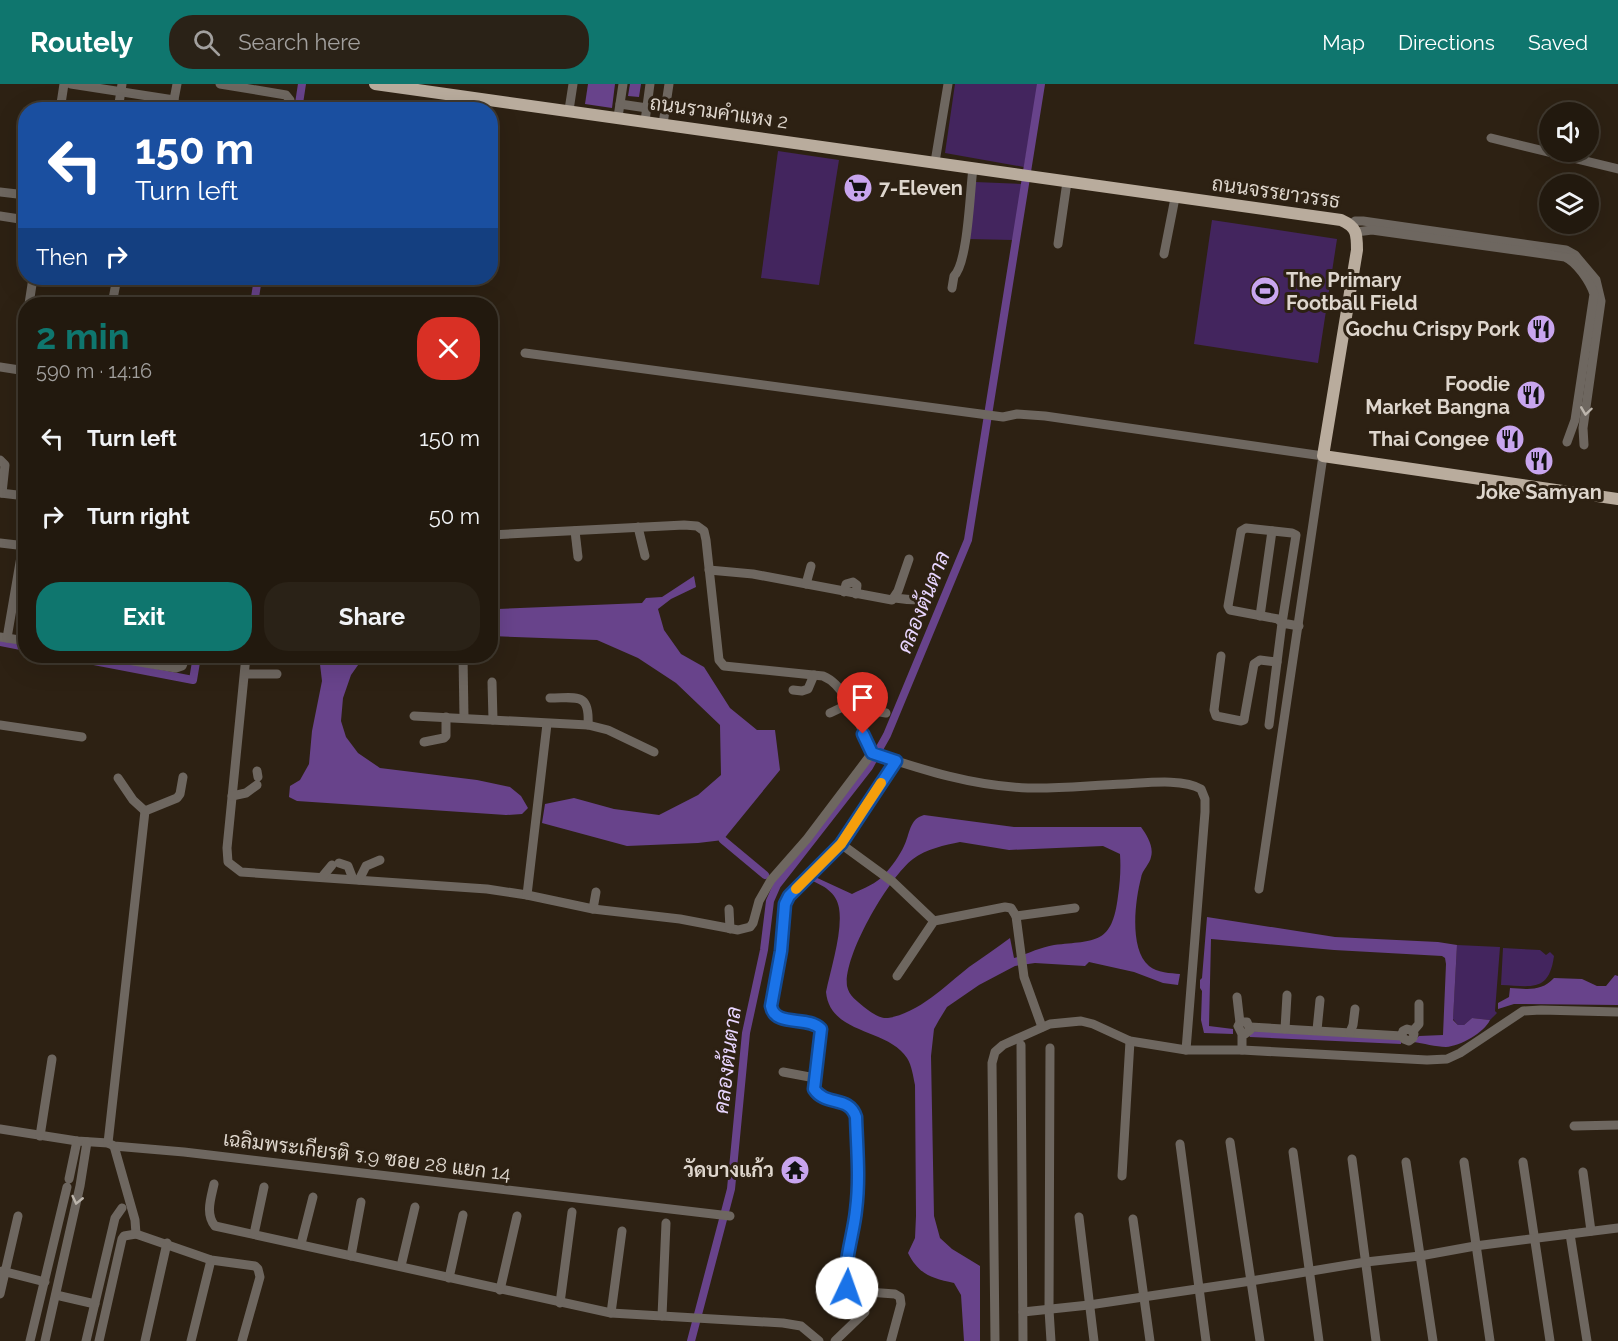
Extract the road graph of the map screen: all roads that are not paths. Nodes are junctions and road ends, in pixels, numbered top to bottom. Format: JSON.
{"nodes":[{"id":1,"x":64,"y":84,"type":"edge"},
{"id":2,"x":71,"y":84,"type":"edge"},
{"id":3,"x":177,"y":84,"type":"edge"},
{"id":4,"x":220,"y":84,"type":"edge"},
{"id":5,"x":375,"y":84,"type":"edge"},
{"id":6,"x":573,"y":84,"type":"edge"},
{"id":7,"x":623,"y":84,"type":"edge"},
{"id":8,"x":650,"y":84,"type":"edge"},
{"id":9,"x":669,"y":84,"type":"edge"},
{"id":10,"x":948,"y":84,"type":"edge"},
{"id":11,"x":121,"y":88,"type":"edge"},
{"id":12,"x":61,"y":102,"type":"edge"},
{"id":13,"x":164,"y":102,"type":"edge"},
{"id":14,"x":174,"y":102,"type":"edge"},
{"id":15,"x":290,"y":102,"type":"edge"},
{"id":16,"x":620,"y":104,"type":"junction"},
{"id":17,"x":646,"y":108,"type":"junction"},
{"id":18,"x":569,"y":110,"type":"junction"},
{"id":19,"x":618,"y":117,"type":"junction"},
{"id":20,"x":645,"y":122,"type":"junction"},
{"id":21,"x":663,"y":124,"type":"junction"},
{"id":22,"x":1491,"y":138,"type":"dead end"},
{"id":23,"x":935,"y":162,"type":"junction"},
{"id":24,"x":974,"y":168,"type":"junction"},
{"id":25,"x":1618,"y":169,"type":"edge"},
{"id":26,"x":1026,"y":176,"type":"joint"},
{"id":27,"x":1067,"y":182,"type":"junction"},
{"id":28,"x":0,"y":192,"type":"edge"},
{"id":29,"x":18,"y":194,"type":"edge"},
{"id":30,"x":1175,"y":198,"type":"junction"},
{"id":31,"x":0,"y":216,"type":"edge"},
{"id":32,"x":18,"y":219,"type":"edge"},
{"id":33,"x":1353,"y":228,"type":"junction"},
{"id":34,"x":1058,"y":244,"type":"dead end"},
{"id":35,"x":1164,"y":254,"type":"dead end"},
{"id":36,"x":952,"y":288,"type":"dead end"},
{"id":37,"x":1596,"y":312,"type":"junction"},
{"id":38,"x":525,"y":353,"type":"dead end"},
{"id":39,"x":0,"y":367,"type":"edge"},
{"id":40,"x":18,"y":370,"type":"edge"},
{"id":41,"x":1567,"y":442,"type":"dead end"},
{"id":42,"x":1584,"y":445,"type":"dead end"},
{"id":43,"x":1323,"y":456,"type":"junction"},
{"id":44,"x":0,"y":460,"type":"edge"},
{"id":45,"x":1,"y":493,"type":"edge"},
{"id":46,"x":18,"y":495,"type":"edge"},
{"id":47,"x":1618,"y":499,"type":"edge"},
{"id":48,"x":638,"y":527,"type":"junction"},
{"id":49,"x":575,"y":531,"type":"junction"},
{"id":50,"x":1272,"y":531,"type":"junction"},
{"id":51,"x":498,"y":535,"type":"edge"},
{"id":52,"x":0,"y":543,"type":"edge"},
{"id":53,"x":18,"y":545,"type":"edge"},
{"id":54,"x":645,"y":556,"type":"dead end"},
{"id":55,"x":578,"y":557,"type":"dead end"},
{"id":56,"x":909,"y":560,"type":"dead end"},
{"id":57,"x":811,"y":566,"type":"dead end"},
{"id":58,"x":709,"y":570,"type":"junction"},
{"id":59,"x":18,"y":574,"type":"edge"},
{"id":60,"x":806,"y":584,"type":"junction"},
{"id":61,"x":934,"y":586,"type":"dead end"},
{"id":62,"x":895,"y":598,"type":"junction"},
{"id":63,"x":1260,"y":616,"type":"junction"},
{"id":64,"x":1281,"y":620,"type":"junction"},
{"id":65,"x":1300,"y":622,"type":"junction"},
{"id":66,"x":4,"y":638,"type":"edge"},
{"id":67,"x":1221,"y":656,"type":"dead end"},
{"id":68,"x":1277,"y":662,"type":"junction"},
{"id":69,"x":161,"y":663,"type":"edge"},
{"id":70,"x":183,"y":663,"type":"edge"},
{"id":71,"x":245,"y":663,"type":"edge"},
{"id":72,"x":463,"y":663,"type":"edge"},
{"id":73,"x":244,"y":674,"type":"junction"},
{"id":74,"x":277,"y":674,"type":"dead end"},
{"id":75,"x":814,"y":675,"type":"junction"},
{"id":76,"x":492,"y":682,"type":"dead end"},
{"id":77,"x":793,"y":690,"type":"dead end"},
{"id":78,"x":550,"y":698,"type":"dead end"},
{"id":79,"x":849,"y":704,"type":"junction"},
{"id":80,"x":830,"y":713,"type":"dead end"},
{"id":81,"x":886,"y":713,"type":"dead end"},
{"id":82,"x":854,"y":714,"type":"junction"},
{"id":83,"x":414,"y":716,"type":"dead end"},
{"id":84,"x":446,"y":717,"type":"junction"},
{"id":85,"x":465,"y":718,"type":"junction"},
{"id":86,"x":493,"y":720,"type":"junction"},
{"id":87,"x":547,"y":724,"type":"junction"},
{"id":88,"x":0,"y":725,"type":"edge"},
{"id":89,"x":588,"y":725,"type":"junction"},
{"id":90,"x":1269,"y":725,"type":"dead end"},
{"id":91,"x":82,"y":737,"type":"dead end"},
{"id":92,"x":424,"y":742,"type":"dead end"},
{"id":93,"x":654,"y":752,"type":"dead end"},
{"id":94,"x":874,"y":753,"type":"junction"},
{"id":95,"x":893,"y":760,"type":"junction"},
{"id":96,"x":183,"y":777,"type":"dead end"},
{"id":97,"x":118,"y":778,"type":"dead end"},
{"id":98,"x":258,"y":778,"type":"dead end"},
{"id":99,"x":232,"y":796,"type":"junction"},
{"id":100,"x":145,"y":811,"type":"junction"},
{"id":101,"x":841,"y":844,"type":"junction"},
{"id":102,"x":380,"y":860,"type":"dead end"},
{"id":103,"x":322,"y":877,"type":"junction"},
{"id":104,"x":356,"y":879,"type":"junction"},
{"id":105,"x":1259,"y":890,"type":"dead end"},
{"id":106,"x":596,"y":892,"type":"dead end"},
{"id":107,"x":527,"y":895,"type":"junction"},
{"id":108,"x":1075,"y":908,"type":"dead end"},
{"id":109,"x":593,"y":909,"type":"junction"},
{"id":110,"x":729,"y":909,"type":"dead end"},
{"id":111,"x":1016,"y":916,"type":"junction"},
{"id":112,"x":934,"y":921,"type":"junction"},
{"id":113,"x":730,"y":929,"type":"junction"},
{"id":114,"x":897,"y":976,"type":"dead end"},
{"id":115,"x":1287,"y":995,"type":"dead end"},
{"id":116,"x":1237,"y":997,"type":"dead end"},
{"id":117,"x":1320,"y":1000,"type":"dead end"},
{"id":118,"x":1419,"y":1004,"type":"dead end"},
{"id":119,"x":1356,"y":1010,"type":"dead end"},
{"id":120,"x":1618,"y":1012,"type":"edge"},
{"id":121,"x":1240,"y":1023,"type":"junction"},
{"id":122,"x":1042,"y":1027,"type":"junction"},
{"id":123,"x":1250,"y":1027,"type":"junction"},
{"id":124,"x":1285,"y":1029,"type":"junction"},
{"id":125,"x":1317,"y":1030,"type":"junction"},
{"id":126,"x":1350,"y":1032,"type":"junction"},
{"id":127,"x":1242,"y":1034,"type":"junction"},
{"id":128,"x":1404,"y":1038,"type":"junction"},
{"id":129,"x":1130,"y":1041,"type":"junction"},
{"id":130,"x":1021,"y":1044,"type":"dead end"},
{"id":131,"x":1050,"y":1048,"type":"dead end"},
{"id":132,"x":1186,"y":1050,"type":"junction"},
{"id":133,"x":1242,"y":1050,"type":"junction"},
{"id":134,"x":52,"y":1059,"type":"dead end"},
{"id":135,"x":1406,"y":1059,"type":"junction"},
{"id":136,"x":783,"y":1071,"type":"dead end"},
{"id":137,"x":815,"y":1078,"type":"junction"},
{"id":138,"x":1618,"y":1125,"type":"edge"},
{"id":139,"x":1574,"y":1126,"type":"dead end"},
{"id":140,"x":0,"y":1129,"type":"edge"},
{"id":141,"x":40,"y":1136,"type":"junction"},
{"id":142,"x":82,"y":1142,"type":"junction"},
{"id":143,"x":1230,"y":1142,"type":"dead end"},
{"id":144,"x":1180,"y":1144,"type":"dead end"},
{"id":145,"x":111,"y":1145,"type":"junction"},
{"id":146,"x":1293,"y":1152,"type":"dead end"},
{"id":147,"x":1352,"y":1159,"type":"dead end"},
{"id":148,"x":1406,"y":1161,"type":"dead end"},
{"id":149,"x":1464,"y":1162,"type":"dead end"},
{"id":150,"x":1524,"y":1162,"type":"dead end"},
{"id":151,"x":1583,"y":1172,"type":"dead end"},
{"id":152,"x":1122,"y":1176,"type":"dead end"},
{"id":153,"x":214,"y":1184,"type":"dead end"},
{"id":154,"x":264,"y":1187,"type":"dead end"},
{"id":155,"x":313,"y":1197,"type":"dead end"},
{"id":156,"x":361,"y":1202,"type":"dead end"},
{"id":157,"x":415,"y":1207,"type":"dead end"},
{"id":158,"x":122,"y":1208,"type":"dead end"},
{"id":159,"x":572,"y":1212,"type":"dead end"},
{"id":160,"x":463,"y":1215,"type":"dead end"},
{"id":161,"x":18,"y":1216,"type":"dead end"},
{"id":162,"x":517,"y":1216,"type":"dead end"},
{"id":163,"x":730,"y":1216,"type":"dead end"},
{"id":164,"x":1079,"y":1217,"type":"dead end"},
{"id":165,"x":1133,"y":1219,"type":"dead end"},
{"id":166,"x":666,"y":1223,"type":"dead end"},
{"id":167,"x":1618,"y":1228,"type":"edge"},
{"id":168,"x":622,"y":1231,"type":"dead end"},
{"id":169,"x":1591,"y":1231,"type":"junction"},
{"id":170,"x":136,"y":1234,"type":"junction"},
{"id":171,"x":254,"y":1234,"type":"junction"},
{"id":172,"x":1570,"y":1234,"type":"junction"},
{"id":173,"x":1535,"y":1240,"type":"junction"},
{"id":174,"x":167,"y":1244,"type":"junction"},
{"id":175,"x":301,"y":1244,"type":"junction"},
{"id":176,"x":1475,"y":1246,"type":"junction"},
{"id":177,"x":351,"y":1256,"type":"junction"},
{"id":178,"x":1420,"y":1256,"type":"junction"},
{"id":179,"x":211,"y":1260,"type":"junction"},
{"id":180,"x":1366,"y":1262,"type":"junction"},
{"id":181,"x":49,"y":1265,"type":"junction"},
{"id":182,"x":401,"y":1266,"type":"junction"},
{"id":183,"x":62,"y":1268,"type":"junction"},
{"id":184,"x":3,"y":1271,"type":"edge"},
{"id":185,"x":1309,"y":1271,"type":"junction"},
{"id":186,"x":449,"y":1278,"type":"junction"},
{"id":187,"x":1251,"y":1281,"type":"junction"},
{"id":188,"x":45,"y":1282,"type":"junction"},
{"id":189,"x":1199,"y":1289,"type":"junction"},
{"id":190,"x":500,"y":1290,"type":"junction"},
{"id":191,"x":0,"y":1294,"type":"edge"},
{"id":192,"x":56,"y":1295,"type":"junction"},
{"id":193,"x":1144,"y":1296,"type":"junction"},
{"id":194,"x":560,"y":1303,"type":"junction"},
{"id":195,"x":95,"y":1304,"type":"junction"},
{"id":196,"x":1089,"y":1305,"type":"junction"},
{"id":197,"x":1049,"y":1310,"type":"junction"},
{"id":198,"x":865,"y":1312,"type":"dead end"},
{"id":199,"x":1023,"y":1312,"type":"junction"},
{"id":200,"x":611,"y":1313,"type":"junction"},
{"id":201,"x":662,"y":1316,"type":"junction"},
{"id":202,"x":37,"y":1317,"type":"junction"},
{"id":203,"x":50,"y":1320,"type":"junction"},
{"id":204,"x":30,"y":1341,"type":"edge"},
{"id":205,"x":45,"y":1341,"type":"edge"},
{"id":206,"x":86,"y":1341,"type":"edge"},
{"id":207,"x":99,"y":1341,"type":"edge"},
{"id":208,"x":145,"y":1341,"type":"edge"},
{"id":209,"x":191,"y":1341,"type":"edge"},
{"id":210,"x":242,"y":1341,"type":"edge"},
{"id":211,"x":819,"y":1341,"type":"edge"},
{"id":212,"x":835,"y":1341,"type":"edge"},
{"id":213,"x":891,"y":1341,"type":"edge"},
{"id":214,"x":995,"y":1341,"type":"edge"},
{"id":215,"x":1023,"y":1341,"type":"edge"},
{"id":216,"x":1051,"y":1341,"type":"edge"},
{"id":217,"x":1095,"y":1341,"type":"edge"},
{"id":218,"x":1150,"y":1341,"type":"edge"},
{"id":219,"x":1206,"y":1341,"type":"edge"},
{"id":220,"x":1260,"y":1341,"type":"edge"},
{"id":221,"x":1319,"y":1341,"type":"edge"},
{"id":222,"x":1376,"y":1341,"type":"edge"},
{"id":223,"x":1433,"y":1341,"type":"edge"},
{"id":224,"x":1490,"y":1341,"type":"edge"},
{"id":225,"x":1550,"y":1341,"type":"edge"},
{"id":226,"x":1587,"y":1341,"type":"edge"}],
"edges":[{"from":1,"to":12,"type":"street"},
{"from":2,"to":11,"type":"street"},
{"from":3,"to":14,"type":"street"},
{"from":4,"to":15,"type":"street"},
{"from":5,"to":18,"type":"main road","name":"ถนนรามคำแหง 2"},
{"from":6,"to":18,"type":"street"},
{"from":7,"to":16,"type":"street"},
{"from":8,"to":17,"type":"street"},
{"from":9,"to":21,"type":"street"},
{"from":10,"to":23,"type":"street"},
{"from":11,"to":13,"type":"street"},
{"from":16,"to":17,"type":"street"},
{"from":16,"to":19,"type":"street"},
{"from":17,"to":20,"type":"street"},
{"from":18,"to":19,"type":"main road","name":"ถนนรามคำแหง 2"},
{"from":19,"to":20,"type":"main road","name":"ถนนรามคำแหง 2"},
{"from":20,"to":21,"type":"main road","name":"ถนนรามคำแหง 2"},
{"from":21,"to":23,"type":"main road","name":"ถนนรามคำแหง 2"},
{"from":22,"to":25,"type":"street"},
{"from":23,"to":24,"type":"main road","name":"ถนนรามคำแหง 2"},
{"from":24,"to":26,"type":"main road","name":"ถนนรามคำแหง 2"},
{"from":24,"to":36,"type":"street"},
{"from":26,"to":27,"type":"main road","name":"ถนนจรรยาวรรธ"},
{"from":27,"to":30,"type":"main road","name":"ถนนจรรยาวรรธ"},
{"from":27,"to":34,"type":"street"},
{"from":28,"to":29,"type":"street"},
{"from":30,"to":33,"type":"main road","name":"ถนนจรรยาวรรธ"},
{"from":30,"to":35,"type":"street"},
{"from":31,"to":32,"type":"street"},
{"from":33,"to":37,"type":"street"},
{"from":33,"to":43,"type":"main road","name":"ถนนจรรยาวรรธ"},
{"from":37,"to":41,"type":"street"},
{"from":37,"to":42,"type":"street","one_way":true},
{"from":38,"to":43,"type":"street"},
{"from":39,"to":40,"type":"street"},
{"from":43,"to":47,"type":"main road"},
{"from":43,"to":65,"type":"street"},
{"from":44,"to":45,"type":"street"},
{"from":45,"to":46,"type":"street"},
{"from":48,"to":49,"type":"street"},
{"from":48,"to":54,"type":"street"},
{"from":48,"to":58,"type":"street"},
{"from":49,"to":51,"type":"street"},
{"from":49,"to":55,"type":"street"},
{"from":50,"to":63,"type":"street"},
{"from":50,"to":63,"type":"street"},
{"from":50,"to":64,"type":"street"},
{"from":52,"to":53,"type":"street"},
{"from":56,"to":62,"type":"street"},
{"from":57,"to":60,"type":"street"},
{"from":58,"to":60,"type":"street"},
{"from":58,"to":75,"type":"street"},
{"from":59,"to":66,"type":"street"},
{"from":60,"to":62,"type":"street"},
{"from":61,"to":62,"type":"street"},
{"from":63,"to":64,"type":"street"},
{"from":64,"to":65,"type":"street"},
{"from":64,"to":68,"type":"street"},
{"from":65,"to":105,"type":"street"},
{"from":67,"to":68,"type":"street"},
{"from":68,"to":90,"type":"street"},
{"from":69,"to":70,"type":"street"},
{"from":71,"to":73,"type":"street"},
{"from":72,"to":85,"type":"street"},
{"from":73,"to":74,"type":"street"},
{"from":73,"to":99,"type":"street"},
{"from":75,"to":77,"type":"street"},
{"from":75,"to":79,"type":"street"},
{"from":76,"to":86,"type":"street"},
{"from":78,"to":89,"type":"street"},
{"from":79,"to":80,"type":"street"},
{"from":79,"to":82,"type":"street"},
{"from":81,"to":82,"type":"street"},
{"from":82,"to":94,"type":"street"},
{"from":83,"to":84,"type":"street"},
{"from":84,"to":85,"type":"street"},
{"from":84,"to":92,"type":"street"},
{"from":85,"to":86,"type":"street"},
{"from":86,"to":87,"type":"street"},
{"from":87,"to":89,"type":"street"},
{"from":87,"to":107,"type":"street"},
{"from":88,"to":91,"type":"street"},
{"from":89,"to":93,"type":"street"},
{"from":94,"to":95,"type":"street"},
{"from":94,"to":113,"type":"street"},
{"from":95,"to":101,"type":"street"},
{"from":95,"to":132,"type":"street"},
{"from":96,"to":100,"type":"street"},
{"from":97,"to":100,"type":"street"},
{"from":98,"to":99,"type":"street"},
{"from":99,"to":103,"type":"street"},
{"from":100,"to":145,"type":"street"},
{"from":101,"to":112,"type":"street"},
{"from":101,"to":137,"type":"street"},
{"from":102,"to":104,"type":"street"},
{"from":103,"to":104,"type":"street"},
{"from":103,"to":104,"type":"street"},
{"from":104,"to":107,"type":"street"},
{"from":106,"to":109,"type":"street"},
{"from":107,"to":109,"type":"street"},
{"from":108,"to":111,"type":"street"},
{"from":109,"to":113,"type":"street"},
{"from":110,"to":113,"type":"street"},
{"from":111,"to":112,"type":"street"},
{"from":111,"to":122,"type":"street"},
{"from":112,"to":114,"type":"street"},
{"from":115,"to":124,"type":"street"},
{"from":116,"to":121,"type":"street"},
{"from":117,"to":125,"type":"street"},
{"from":118,"to":128,"type":"street"},
{"from":119,"to":126,"type":"street"},
{"from":120,"to":135,"type":"street"},
{"from":121,"to":123,"type":"street"},
{"from":121,"to":127,"type":"street"},
{"from":122,"to":129,"type":"street"},
{"from":122,"to":214,"type":"street"},
{"from":123,"to":124,"type":"street"},
{"from":123,"to":127,"type":"street"},
{"from":124,"to":125,"type":"street"},
{"from":125,"to":126,"type":"street"},
{"from":126,"to":128,"type":"street"},
{"from":127,"to":133,"type":"street"},
{"from":128,"to":135,"type":"street"},
{"from":129,"to":132,"type":"street"},
{"from":129,"to":152,"type":"street"},
{"from":130,"to":199,"type":"street"},
{"from":131,"to":197,"type":"street"},
{"from":132,"to":133,"type":"street"},
{"from":133,"to":135,"type":"street"},
{"from":134,"to":141,"type":"street"},
{"from":136,"to":137,"type":"street"},
{"from":137,"to":213,"type":"street"},
{"from":138,"to":139,"type":"street"},
{"from":140,"to":141,"type":"street","name":"เฉลิมพระเกียรติ ร.9 ซอย 28 แยก 14"},
{"from":141,"to":142,"type":"street","name":"เฉลิมพระเกียรติ ร.9 ซอย 28 แยก 14"},
{"from":142,"to":145,"type":"street","name":"เฉลิมพระเกียรติ ร.9 ซอย 28 แยก 14"},
{"from":142,"to":181,"type":"street"},
{"from":142,"to":183,"type":"street","one_way":true},
{"from":143,"to":187,"type":"street"},
{"from":144,"to":189,"type":"street"},
{"from":145,"to":163,"type":"street","name":"เฉลิมพระเกียรติ ร.9 ซอย 28 แยก 14"},
{"from":145,"to":170,"type":"street"},
{"from":146,"to":185,"type":"street"},
{"from":147,"to":180,"type":"street"},
{"from":148,"to":178,"type":"street"},
{"from":149,"to":176,"type":"street"},
{"from":150,"to":173,"type":"street"},
{"from":151,"to":169,"type":"street"},
{"from":153,"to":171,"type":"street"},
{"from":154,"to":171,"type":"street"},
{"from":155,"to":175,"type":"street"},
{"from":156,"to":177,"type":"street"},
{"from":157,"to":182,"type":"street"},
{"from":158,"to":195,"type":"street"},
{"from":159,"to":194,"type":"street"},
{"from":160,"to":186,"type":"street"},
{"from":161,"to":184,"type":"street"},
{"from":162,"to":190,"type":"street"},
{"from":164,"to":196,"type":"street"},
{"from":165,"to":193,"type":"street"},
{"from":166,"to":201,"type":"street"},
{"from":167,"to":169,"type":"street"},
{"from":168,"to":200,"type":"street"},
{"from":169,"to":172,"type":"street"},
{"from":170,"to":174,"type":"street"},
{"from":170,"to":207,"type":"street"},
{"from":171,"to":175,"type":"street"},
{"from":172,"to":173,"type":"street"},
{"from":172,"to":226,"type":"street"},
{"from":173,"to":176,"type":"street"},
{"from":173,"to":225,"type":"street"},
{"from":174,"to":179,"type":"street"},
{"from":174,"to":208,"type":"street"},
{"from":175,"to":177,"type":"street"},
{"from":176,"to":178,"type":"street"},
{"from":176,"to":224,"type":"street"},
{"from":177,"to":182,"type":"street"},
{"from":178,"to":180,"type":"street"},
{"from":178,"to":223,"type":"street"},
{"from":179,"to":209,"type":"street"},
{"from":179,"to":210,"type":"street"},
{"from":180,"to":185,"type":"street"},
{"from":180,"to":222,"type":"street"},
{"from":181,"to":183,"type":"street"},
{"from":181,"to":188,"type":"street"},
{"from":182,"to":186,"type":"street"},
{"from":183,"to":192,"type":"street"},
{"from":184,"to":188,"type":"street"},
{"from":184,"to":191,"type":"street"},
{"from":185,"to":187,"type":"street"},
{"from":185,"to":221,"type":"street"},
{"from":186,"to":190,"type":"street"},
{"from":187,"to":189,"type":"street"},
{"from":187,"to":220,"type":"street"},
{"from":188,"to":202,"type":"street"},
{"from":189,"to":193,"type":"street"},
{"from":189,"to":219,"type":"street"},
{"from":190,"to":194,"type":"street"},
{"from":192,"to":195,"type":"street"},
{"from":192,"to":203,"type":"street"},
{"from":193,"to":196,"type":"street"},
{"from":193,"to":218,"type":"street"},
{"from":194,"to":200,"type":"street"},
{"from":195,"to":206,"type":"street"},
{"from":196,"to":197,"type":"street"},
{"from":196,"to":217,"type":"street"},
{"from":197,"to":199,"type":"street"},
{"from":197,"to":216,"type":"street"},
{"from":198,"to":212,"type":"street"},
{"from":199,"to":215,"type":"street"},
{"from":200,"to":201,"type":"street"},
{"from":201,"to":211,"type":"street"},
{"from":202,"to":203,"type":"street"},
{"from":202,"to":204,"type":"street"},
{"from":203,"to":205,"type":"street"}]}
